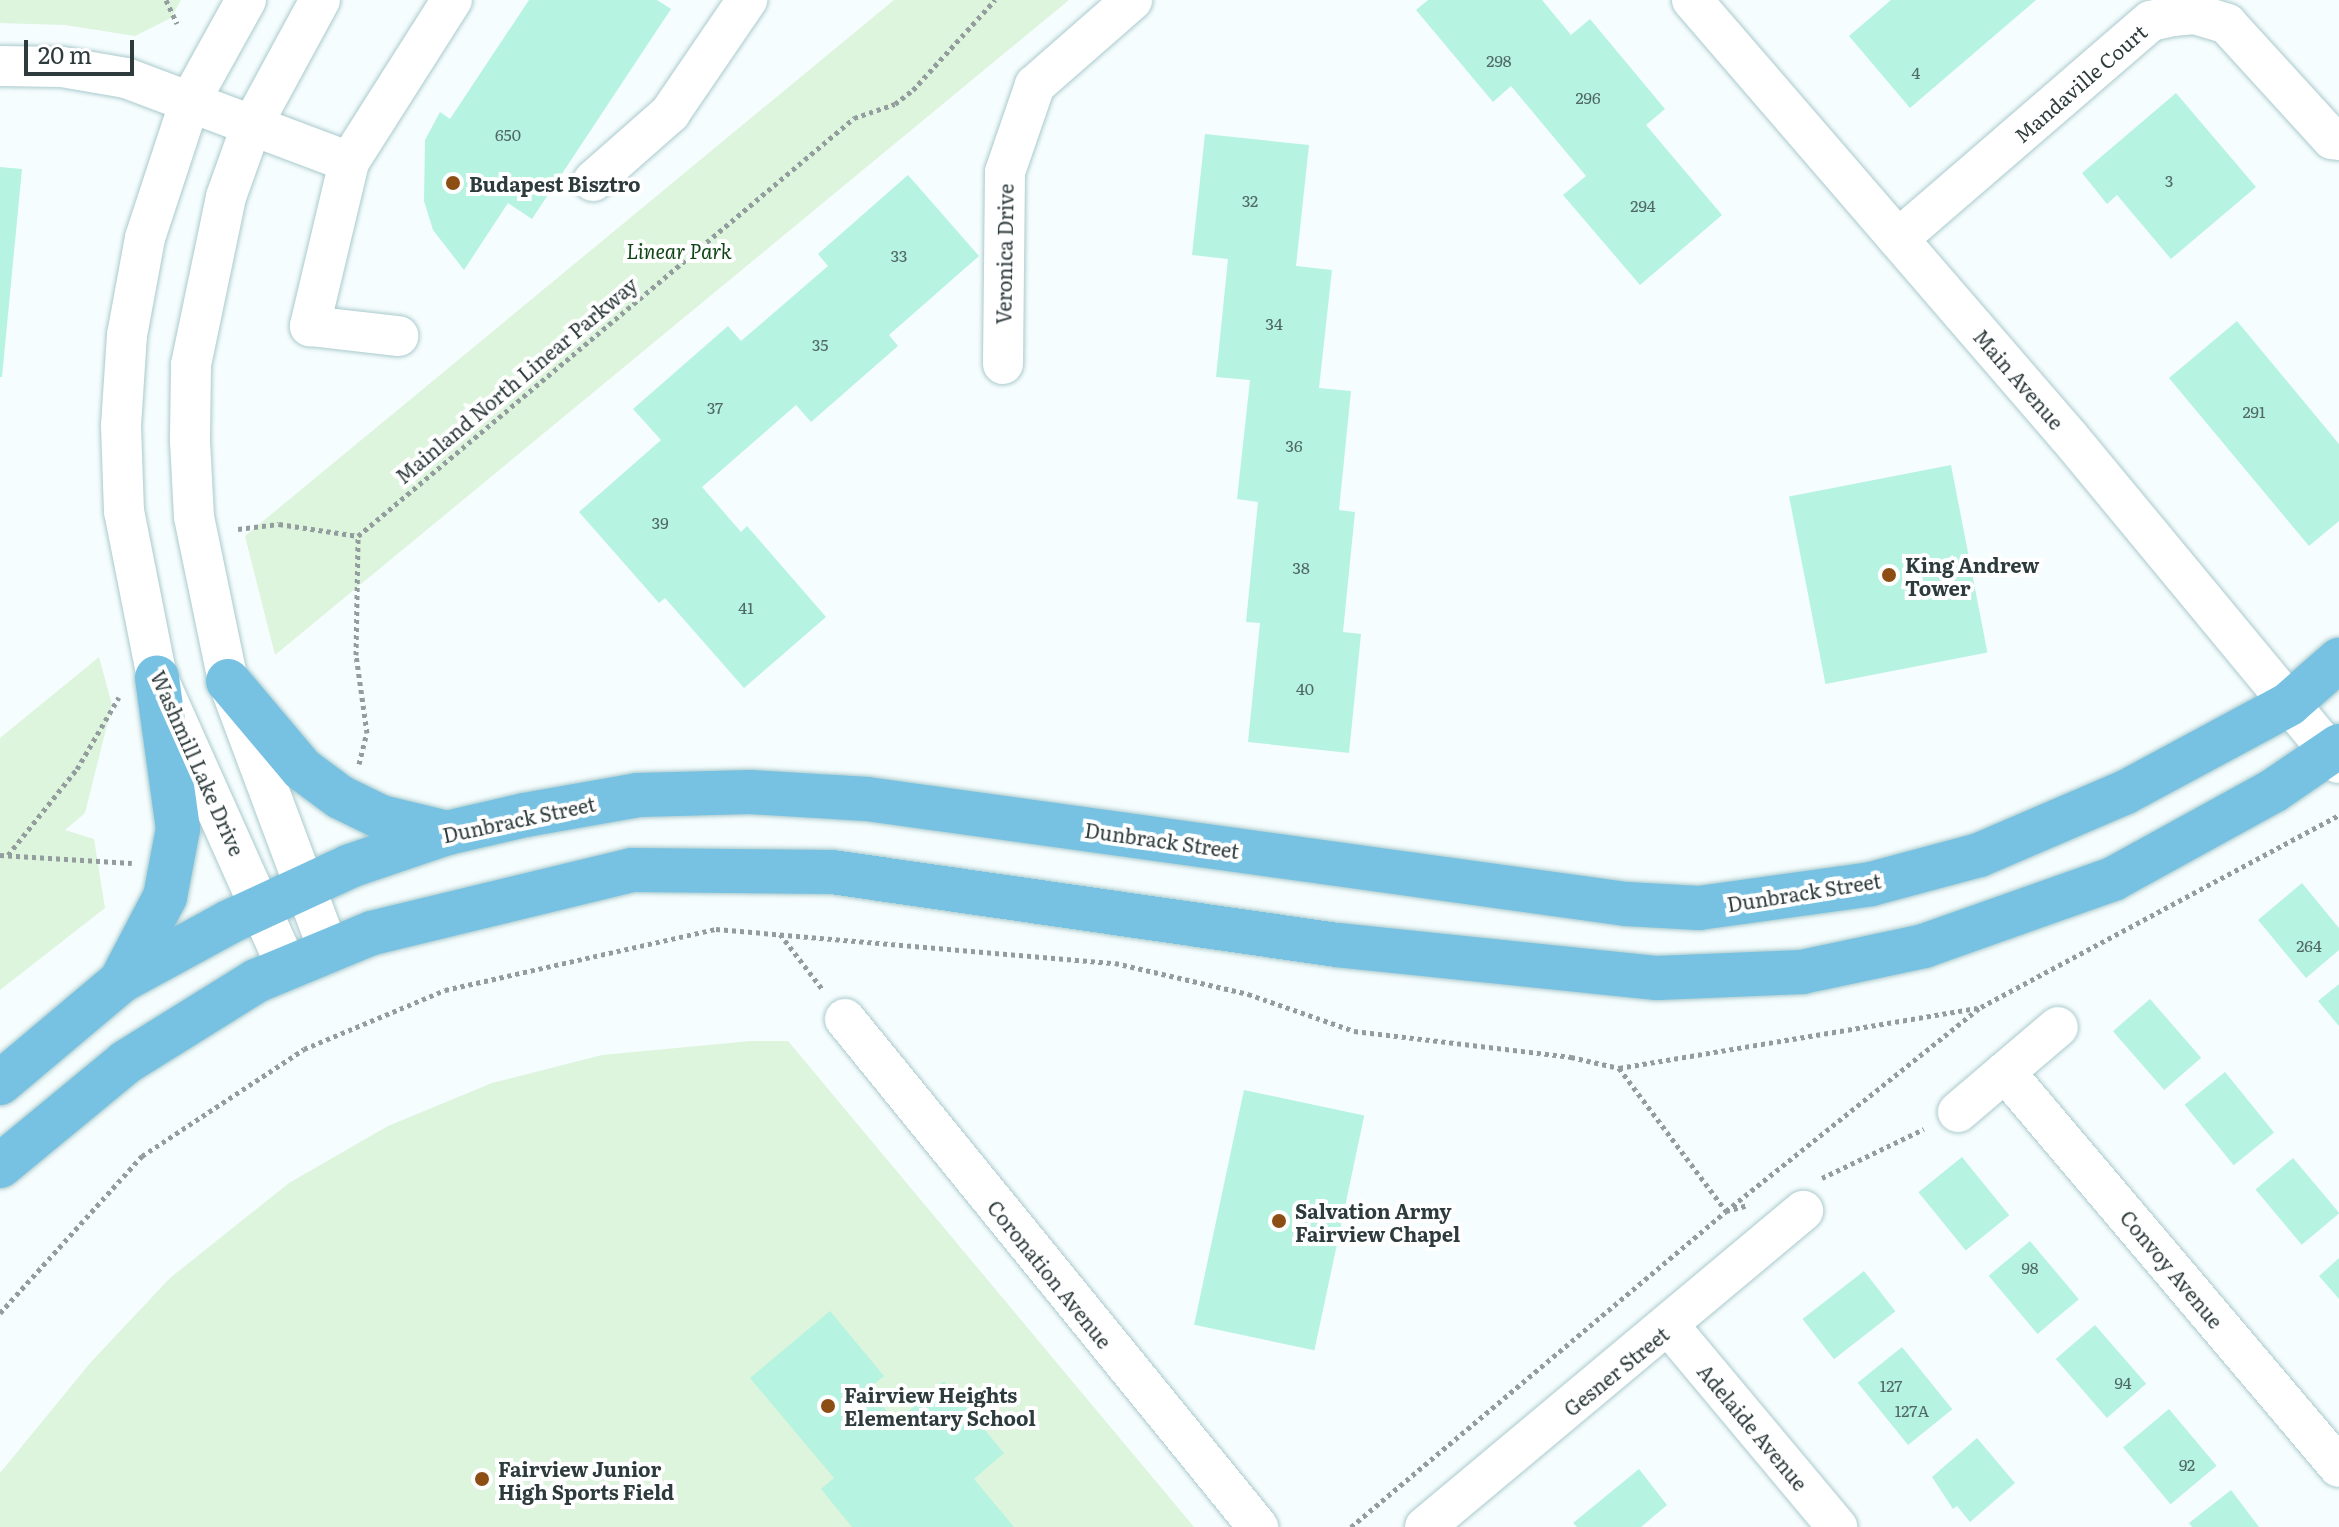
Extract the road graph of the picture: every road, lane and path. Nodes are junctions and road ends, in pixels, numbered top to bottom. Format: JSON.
{"nodes":[{"id":1,"x":166,"y":0,"type":"edge"},
{"id":2,"x":246,"y":0,"type":"edge"},
{"id":3,"x":320,"y":0,"type":"edge"},
{"id":4,"x":452,"y":0,"type":"edge"},
{"id":5,"x":747,"y":0,"type":"edge"},
{"id":6,"x":995,"y":0,"type":"edge"},
{"id":7,"x":1132,"y":0,"type":"edge"},
{"id":8,"x":1692,"y":0,"type":"edge"},
{"id":9,"x":177,"y":24,"type":"dead end"},
{"id":10,"x":0,"y":66,"type":"edge"},
{"id":11,"x":190,"y":101,"type":"junction"},
{"id":12,"x":251,"y":127,"type":"junction"},
{"id":13,"x":2339,"y":140,"type":"edge"},
{"id":14,"x":349,"y":162,"type":"junction"},
{"id":15,"x":593,"y":181,"type":"dead end"},
{"id":16,"x":1898,"y":239,"type":"junction"},
{"id":17,"x":398,"y":336,"type":"dead end"},
{"id":18,"x":1003,"y":364,"type":"dead end"},
{"id":19,"x":238,"y":529,"type":"dead end"},
{"id":20,"x":358,"y":536,"type":"junction"},
{"id":21,"x":2339,"y":660,"type":"edge"},
{"id":22,"x":228,"y":681,"type":"junction"},
{"id":23,"x":138,"y":687,"type":"junction"},
{"id":24,"x":2289,"y":704,"type":"junction"},
{"id":25,"x":2336,"y":754,"type":"edge"},
{"id":26,"x":354,"y":772,"type":"dead end"},
{"id":27,"x":2339,"y":815,"type":"edge"},
{"id":28,"x":447,"y":833,"type":"junction"},
{"id":29,"x":0,"y":855,"type":"edge"},
{"id":30,"x":8,"y":855,"type":"junction"},
{"id":31,"x":146,"y":864,"type":"dead end"},
{"id":32,"x":303,"y":886,"type":"junction"},
{"id":33,"x":261,"y":907,"type":"junction"},
{"id":34,"x":780,"y":933,"type":"junction"},
{"id":35,"x":328,"y":949,"type":"junction"},
{"id":36,"x":287,"y":967,"type":"junction"},
{"id":37,"x":121,"y":981,"type":"junction"},
{"id":38,"x":1981,"y":1007,"type":"junction"},
{"id":39,"x":845,"y":1019,"type":"joint"},
{"id":40,"x":2058,"y":1027,"type":"dead end"},
{"id":41,"x":1619,"y":1068,"type":"junction"},
{"id":42,"x":2005,"y":1072,"type":"junction"},
{"id":43,"x":0,"y":1083,"type":"edge"},
{"id":44,"x":1958,"y":1112,"type":"joint"},
{"id":45,"x":0,"y":1166,"type":"edge"},
{"id":46,"x":1807,"y":1197,"type":"joint"},
{"id":47,"x":1755,"y":1204,"type":"dead end"},
{"id":48,"x":1726,"y":1211,"type":"junction"},
{"id":49,"x":0,"y":1313,"type":"edge"},
{"id":50,"x":1670,"y":1327,"type":"junction"},
{"id":51,"x":2339,"y":1467,"type":"edge"},
{"id":52,"x":1258,"y":1527,"type":"edge"},
{"id":53,"x":1351,"y":1527,"type":"edge"},
{"id":54,"x":1425,"y":1527,"type":"edge"},
{"id":55,"x":1837,"y":1527,"type":"edge"}],
"edges":[{"from":1,"to":9,"type":"path"},
{"from":2,"to":11,"type":"street","name":"Washmill Lake Drive"},
{"from":3,"to":12,"type":"street"},
{"from":4,"to":14,"type":"street"},
{"from":5,"to":15,"type":"street"},
{"from":6,"to":20,"type":"path","name":"Mainland North Linear Parkway"},
{"from":7,"to":18,"type":"street","name":"Veronica Drive"},
{"from":8,"to":16,"type":"street","name":"Main Avenue"},
{"from":10,"to":11,"type":"street"},
{"from":11,"to":12,"type":"street"},
{"from":11,"to":23,"type":"street","name":"Washmill Lake Drive"},
{"from":12,"to":14,"type":"street"},
{"from":12,"to":22,"type":"street"},
{"from":13,"to":16,"type":"street","name":"Mandaville Court"},
{"from":14,"to":17,"type":"street"},
{"from":16,"to":24,"type":"street","name":"Main Avenue"},
{"from":19,"to":20,"type":"path"},
{"from":20,"to":26,"type":"path"},
{"from":21,"to":24,"type":"main road","name":"Dunbrack Street"},
{"from":22,"to":28,"type":"main road"},
{"from":22,"to":32,"type":"street"},
{"from":23,"to":30,"type":"path"},
{"from":23,"to":33,"type":"street","name":"Washmill Lake Drive"},
{"from":23,"to":37,"type":"main road"},
{"from":24,"to":25,"type":"street","name":"Main Avenue"},
{"from":24,"to":28,"type":"main road","name":"Dunbrack Street"},
{"from":25,"to":35,"type":"main road"},
{"from":27,"to":38,"type":"path"},
{"from":28,"to":32,"type":"main road","name":"Dunbrack Street"},
{"from":29,"to":30,"type":"path"},
{"from":30,"to":31,"type":"path"},
{"from":32,"to":33,"type":"main road","name":"Dunbrack Street"},
{"from":32,"to":35,"type":"street"},
{"from":33,"to":36,"type":"street","name":"Washmill Lake Drive"},
{"from":33,"to":37,"type":"main road","name":"Dunbrack Street"},
{"from":34,"to":39,"type":"path"},
{"from":34,"to":41,"type":"path"},
{"from":34,"to":49,"type":"path"},
{"from":35,"to":36,"type":"main road"},
{"from":36,"to":45,"type":"main road"},
{"from":37,"to":43,"type":"main road","name":"Dunbrack Street"},
{"from":38,"to":41,"type":"path"},
{"from":38,"to":48,"type":"path"},
{"from":39,"to":52,"type":"street","name":"Coronation Avenue"},
{"from":40,"to":42,"type":"street"},
{"from":41,"to":48,"type":"path"},
{"from":42,"to":44,"type":"street"},
{"from":42,"to":51,"type":"street","name":"Convoy Avenue"},
{"from":44,"to":46,"type":"path"},
{"from":46,"to":50,"type":"street","name":"Gesner Street"},
{"from":47,"to":48,"type":"path"},
{"from":48,"to":53,"type":"path"},
{"from":50,"to":54,"type":"street","name":"Gesner Street"},
{"from":50,"to":55,"type":"street","name":"Adelaide Avenue"}]}
